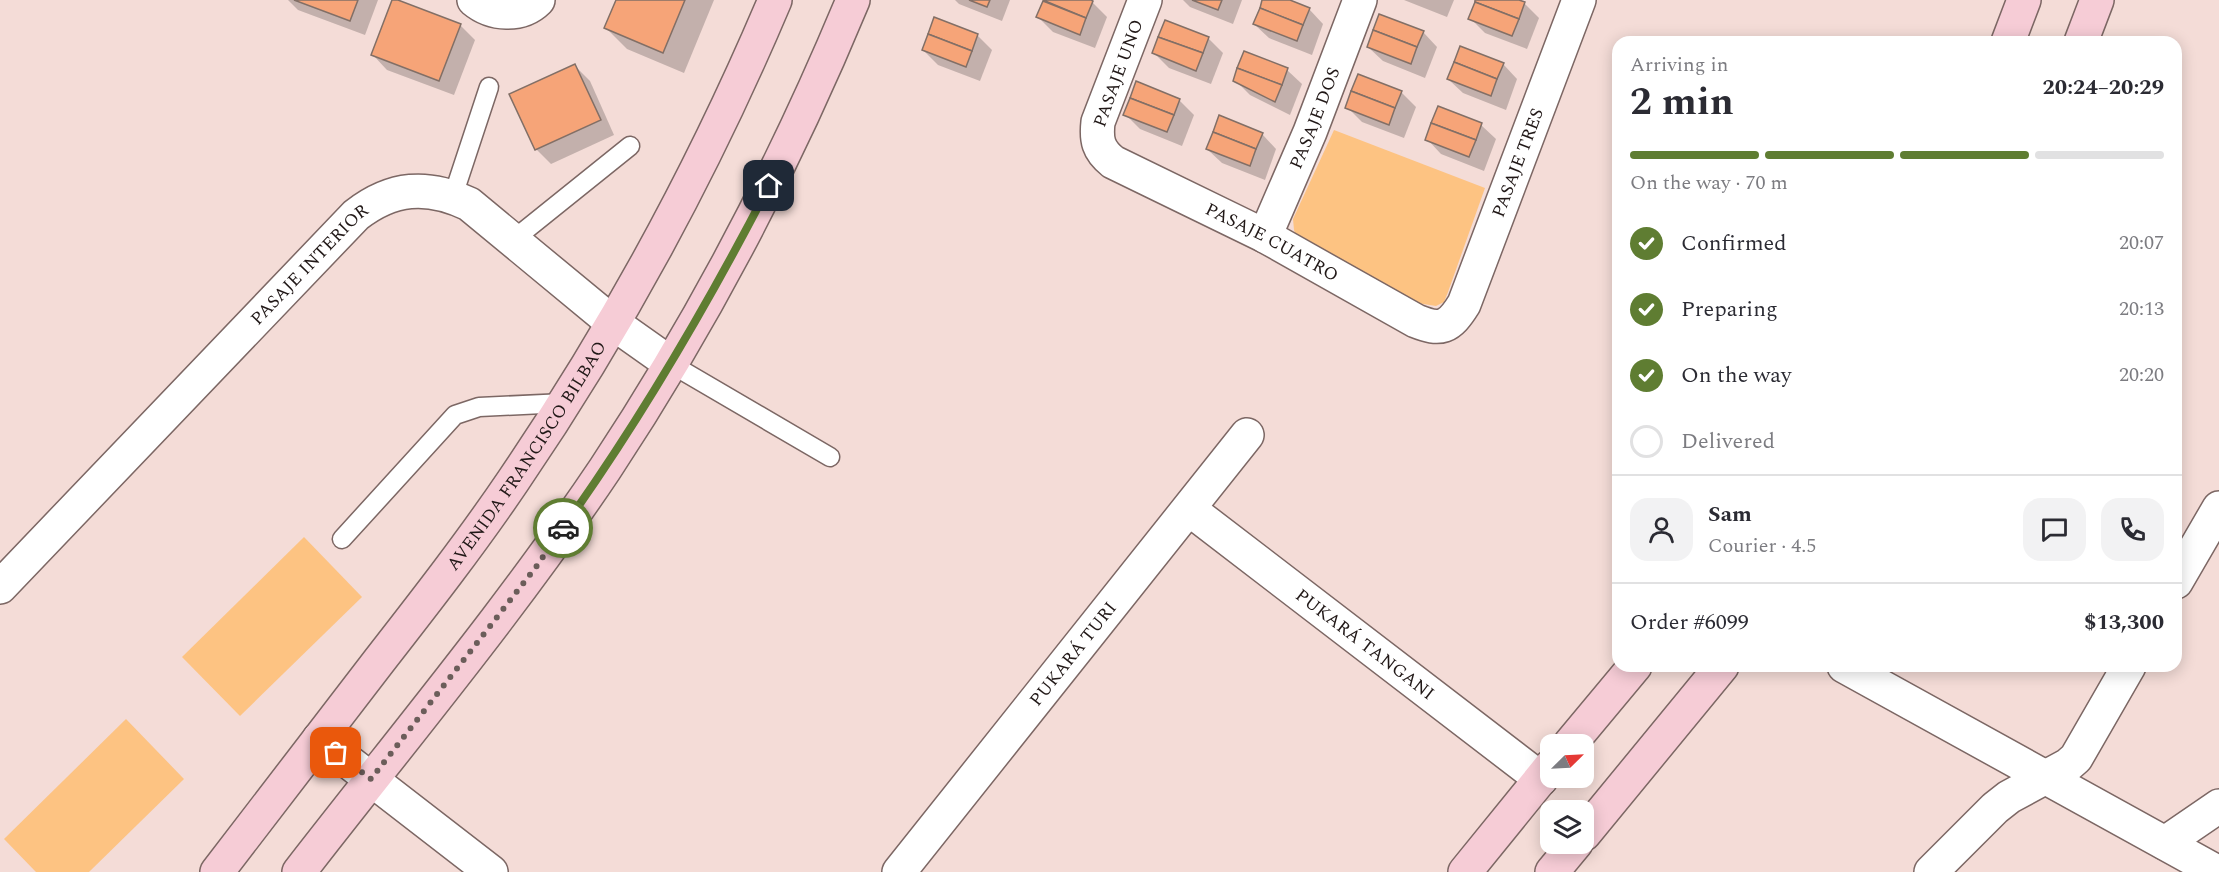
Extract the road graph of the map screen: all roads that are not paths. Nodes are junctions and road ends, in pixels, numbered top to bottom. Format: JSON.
{"nodes":[{"id":1,"x":474,"y":0,"type":"edge"},
{"id":2,"x":538,"y":0,"type":"edge"},
{"id":3,"x":775,"y":0,"type":"edge"},
{"id":4,"x":853,"y":0,"type":"edge"},
{"id":5,"x":1144,"y":0,"type":"edge"},
{"id":6,"x":1360,"y":0,"type":"edge"},
{"id":7,"x":1579,"y":0,"type":"edge"},
{"id":8,"x":2024,"y":0,"type":"edge"},
{"id":9,"x":2097,"y":0,"type":"edge"},
{"id":10,"x":2010,"y":36,"type":"edge"},
{"id":11,"x":2083,"y":36,"type":"edge"},
{"id":12,"x":489,"y":87,"type":"dead end"},
{"id":13,"x":630,"y":146,"type":"dead end"},
{"id":14,"x":1098,"y":146,"type":"joint"},
{"id":15,"x":453,"y":196,"type":"junction"},
{"id":16,"x":1265,"y":236,"type":"junction"},
{"id":17,"x":513,"y":240,"type":"junction"},
{"id":18,"x":612,"y":323,"type":"junction"},
{"id":19,"x":1450,"y":323,"type":"joint"},
{"id":20,"x":671,"y":364,"type":"junction"},
{"id":21,"x":564,"y":403,"type":"junction"},
{"id":22,"x":1247,"y":435,"type":"dead end"},
{"id":23,"x":830,"y":457,"type":"dead end"},
{"id":24,"x":2219,"y":508,"type":"edge"},
{"id":25,"x":1189,"y":509,"type":"junction"},
{"id":26,"x":342,"y":539,"type":"dead end"},
{"id":27,"x":2182,"y":572,"type":"edge"},
{"id":28,"x":0,"y":587,"type":"edge"},
{"id":29,"x":1630,"y":672,"type":"edge"},
{"id":30,"x":1717,"y":672,"type":"edge"},
{"id":31,"x":1855,"y":672,"type":"edge"},
{"id":32,"x":2126,"y":672,"type":"edge"},
{"id":33,"x":1578,"y":734,"type":"edge"},
{"id":34,"x":319,"y":739,"type":"junction"},
{"id":35,"x":1540,"y":768,"type":"edge"},
{"id":36,"x":2044,"y":777,"type":"junction"},
{"id":37,"x":371,"y":779,"type":"junction"},
{"id":38,"x":1540,"y":779,"type":"edge"},
{"id":39,"x":2219,"y":806,"type":"edge"},
{"id":40,"x":1594,"y":822,"type":"edge"},
{"id":41,"x":2165,"y":843,"type":"junction"},
{"id":42,"x":1567,"y":854,"type":"edge"},
{"id":43,"x":217,"y":872,"type":"edge"},
{"id":44,"x":299,"y":872,"type":"edge"},
{"id":45,"x":491,"y":872,"type":"edge"},
{"id":46,"x":899,"y":872,"type":"edge"},
{"id":47,"x":1465,"y":872,"type":"edge"},
{"id":48,"x":1552,"y":872,"type":"edge"},
{"id":49,"x":1931,"y":872,"type":"edge"},
{"id":50,"x":2217,"y":872,"type":"edge"}],
"edges":[{"from":1,"to":2,"type":"street"},
{"from":3,"to":18,"type":"main road","name":"AVENIDA FRANCISCO BILBAO"},
{"from":4,"to":20,"type":"main road"},
{"from":5,"to":14,"type":"street","name":"PASAJE UNO"},
{"from":6,"to":16,"type":"street","name":"PASAJE DOS"},
{"from":7,"to":19,"type":"street","name":"PASAJE TRES"},
{"from":8,"to":10,"type":"main road"},
{"from":9,"to":11,"type":"main road"},
{"from":12,"to":15,"type":"lane"},
{"from":13,"to":17,"type":"lane"},
{"from":14,"to":16,"type":"street","name":"PASAJE CUATRO"},
{"from":15,"to":17,"type":"street","name":"PASAJE INTERIOR"},
{"from":15,"to":28,"type":"street","name":"PASAJE INTERIOR"},
{"from":16,"to":19,"type":"street","name":"PASAJE CUATRO"},
{"from":17,"to":18,"type":"street","name":"PASAJE INTERIOR"},
{"from":18,"to":20,"type":"street","name":"PASAJE INTERIOR"},
{"from":18,"to":21,"type":"main road","name":"AVENIDA FRANCISCO BILBAO"},
{"from":20,"to":23,"type":"lane"},
{"from":20,"to":37,"type":"main road"},
{"from":21,"to":26,"type":"lane"},
{"from":21,"to":34,"type":"main road","name":"AVENIDA FRANCISCO BILBAO"},
{"from":22,"to":25,"type":"street","name":"PUKARÁ TURI"},
{"from":24,"to":27,"type":"street"},
{"from":25,"to":35,"type":"street","name":"PUKARÁ TANGANI"},
{"from":25,"to":46,"type":"street","name":"PUKARÁ TURI"},
{"from":29,"to":33,"type":"main road"},
{"from":30,"to":40,"type":"main road"},
{"from":31,"to":36,"type":"street"},
{"from":32,"to":36,"type":"street"},
{"from":34,"to":37,"type":"street"},
{"from":34,"to":43,"type":"main road","name":"AVENIDA FRANCISCO BILBAO"},
{"from":36,"to":41,"type":"street"},
{"from":36,"to":49,"type":"street"},
{"from":37,"to":44,"type":"main road"},
{"from":37,"to":45,"type":"street"},
{"from":38,"to":47,"type":"main road"},
{"from":39,"to":41,"type":"street"},
{"from":41,"to":50,"type":"street"},
{"from":42,"to":48,"type":"main road"}]}
